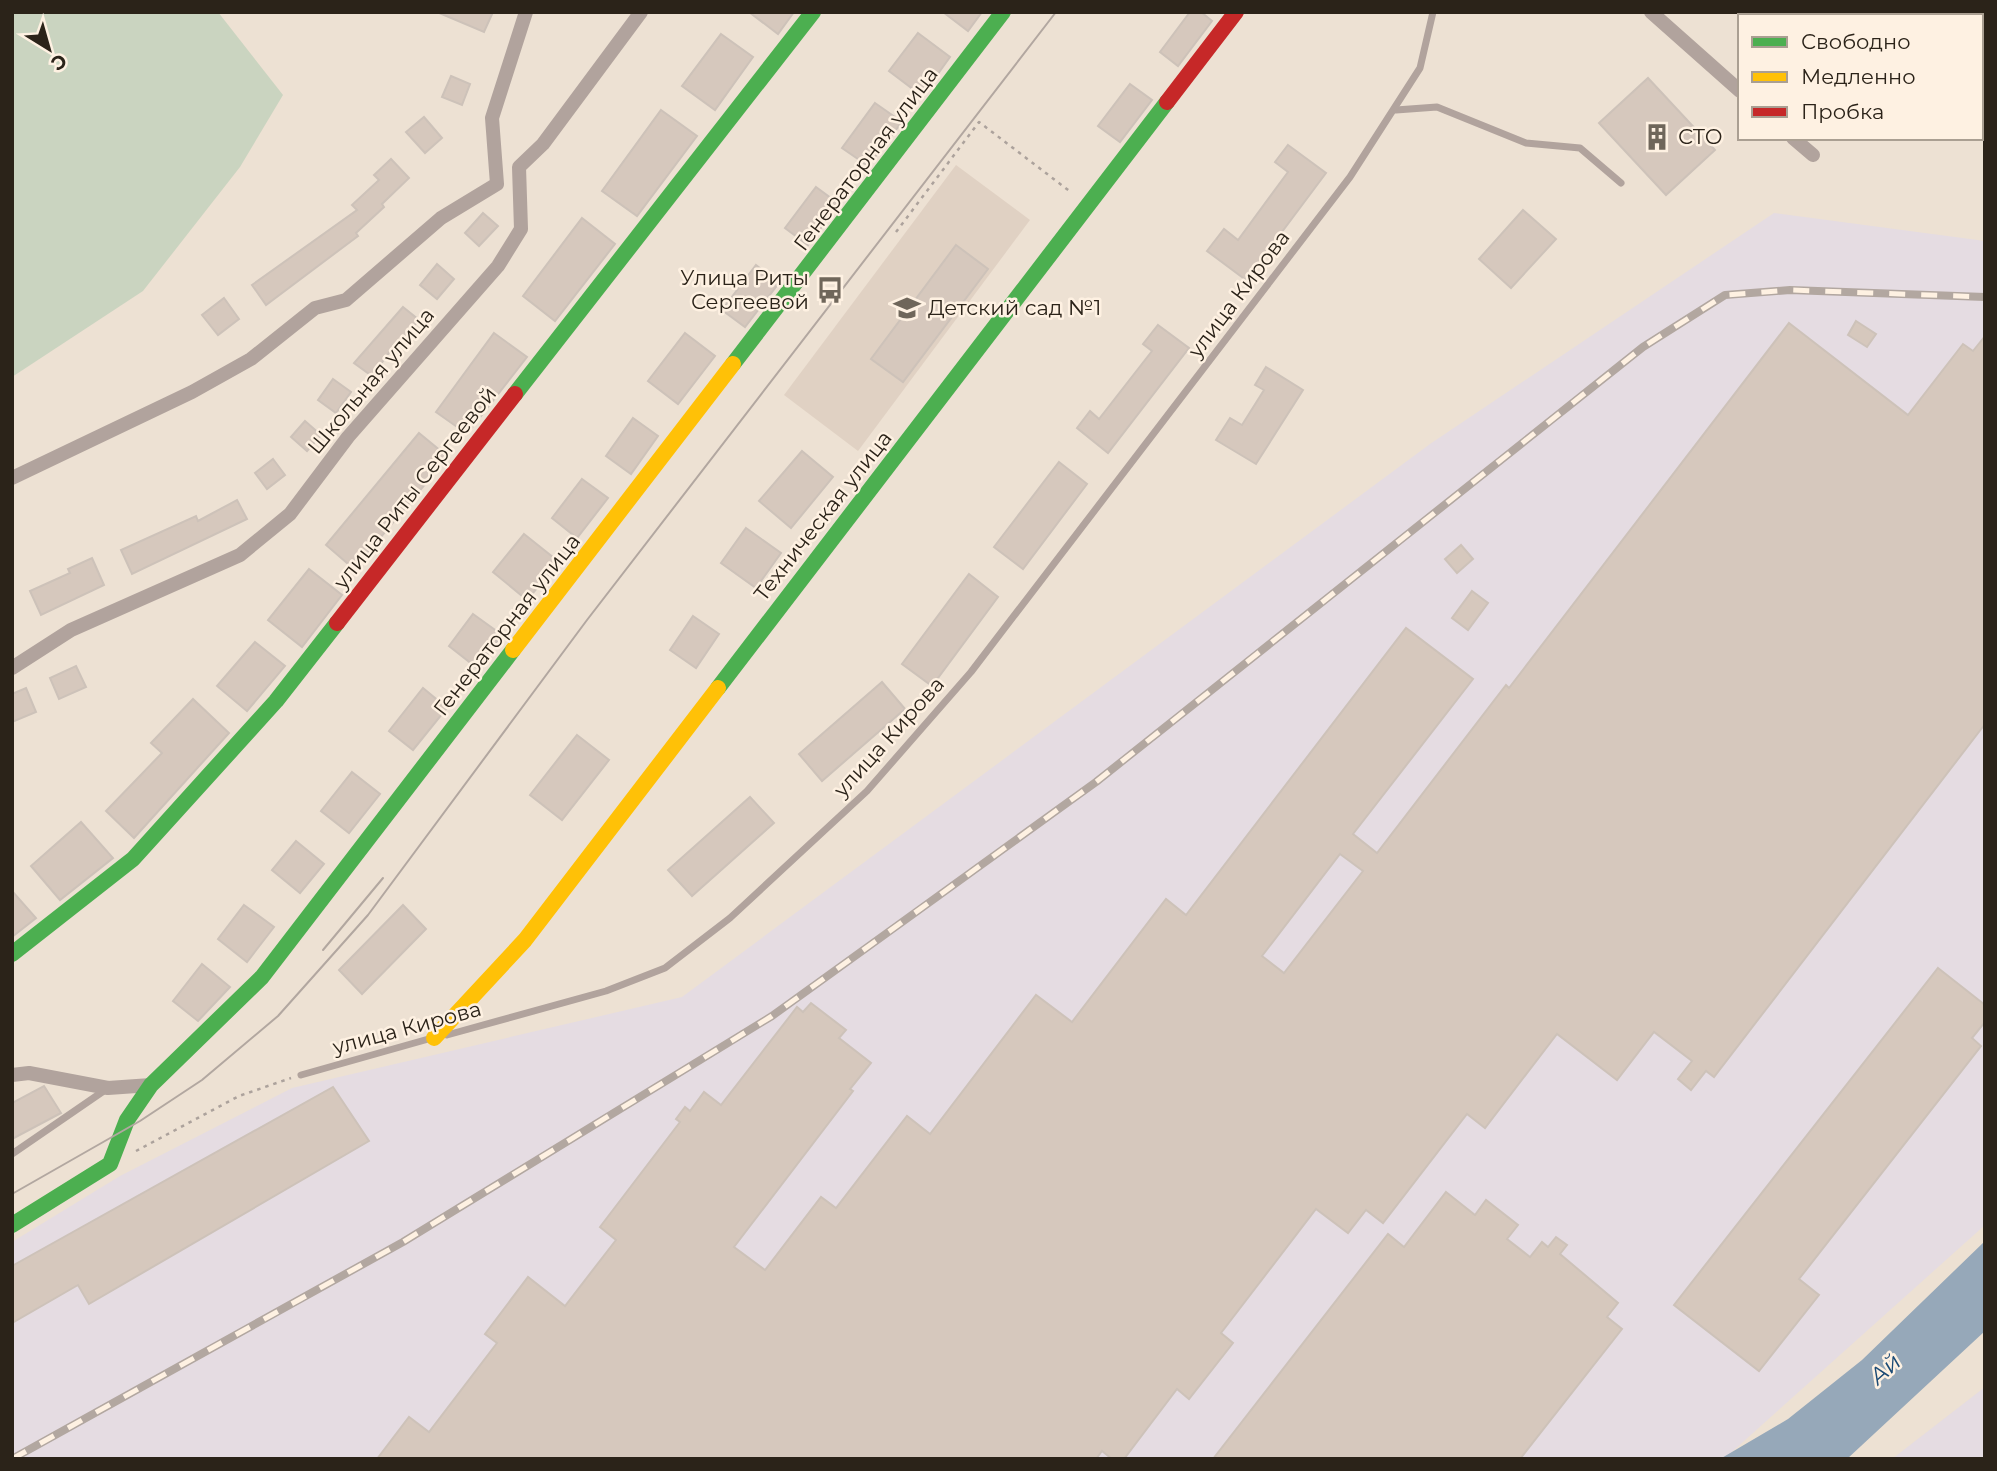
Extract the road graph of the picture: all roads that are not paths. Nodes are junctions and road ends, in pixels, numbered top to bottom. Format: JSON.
{"nodes":[{"id":1,"x":526,"y":12,"type":"edge"},
{"id":2,"x":641,"y":12,"type":"edge"},
{"id":3,"x":813,"y":12,"type":"edge"},
{"id":4,"x":1003,"y":12,"type":"edge"},
{"id":5,"x":1236,"y":12,"type":"edge"},
{"id":6,"x":1433,"y":12,"type":"edge"},
{"id":7,"x":1651,"y":12,"type":"edge"},
{"id":8,"x":1738,"y":89,"type":"edge"},
{"id":9,"x":1396,"y":110,"type":"junction"},
{"id":10,"x":1795,"y":140,"type":"edge"},
{"id":11,"x":1813,"y":155,"type":"dead end"},
{"id":12,"x":519,"y":167,"type":"junction"},
{"id":13,"x":1621,"y":183,"type":"dead end"},
{"id":14,"x":497,"y":184,"type":"junction"},
{"id":15,"x":12,"y":478,"type":"edge"},
{"id":16,"x":12,"y":668,"type":"edge"},
{"id":17,"x":12,"y":954,"type":"edge"},
{"id":18,"x":434,"y":1038,"type":"junction"},
{"id":19,"x":12,"y":1075,"type":"edge"},
{"id":20,"x":301,"y":1075,"type":"road end"},
{"id":21,"x":151,"y":1085,"type":"junction"},
{"id":22,"x":108,"y":1088,"type":"junction"},
{"id":23,"x":12,"y":1154,"type":"edge"},
{"id":24,"x":12,"y":1225,"type":"edge"}],
"edges":[{"from":1,"to":14,"type":"street"},
{"from":2,"to":12,"type":"street"},
{"from":3,"to":17,"type":"street","name":"улица Риты Сергеевой"},
{"from":4,"to":21,"type":"street","name":"Генераторная улица"},
{"from":5,"to":18,"type":"street","name":"Техническая улица"},
{"from":6,"to":9,"type":"lane","name":"улица Кирова"},
{"from":7,"to":8,"type":"street"},
{"from":9,"to":13,"type":"lane"},
{"from":9,"to":18,"type":"lane","name":"улица Кирова"},
{"from":10,"to":11,"type":"street"},
{"from":12,"to":14,"type":"street"},
{"from":12,"to":16,"type":"street","name":"Школьная улица"},
{"from":14,"to":15,"type":"street"},
{"from":18,"to":20,"type":"lane","name":"улица Кирова"},
{"from":19,"to":22,"type":"street"},
{"from":21,"to":22,"type":"street"},
{"from":21,"to":24,"type":"street","name":"Генераторная улица"},
{"from":22,"to":23,"type":"lane"}]}
